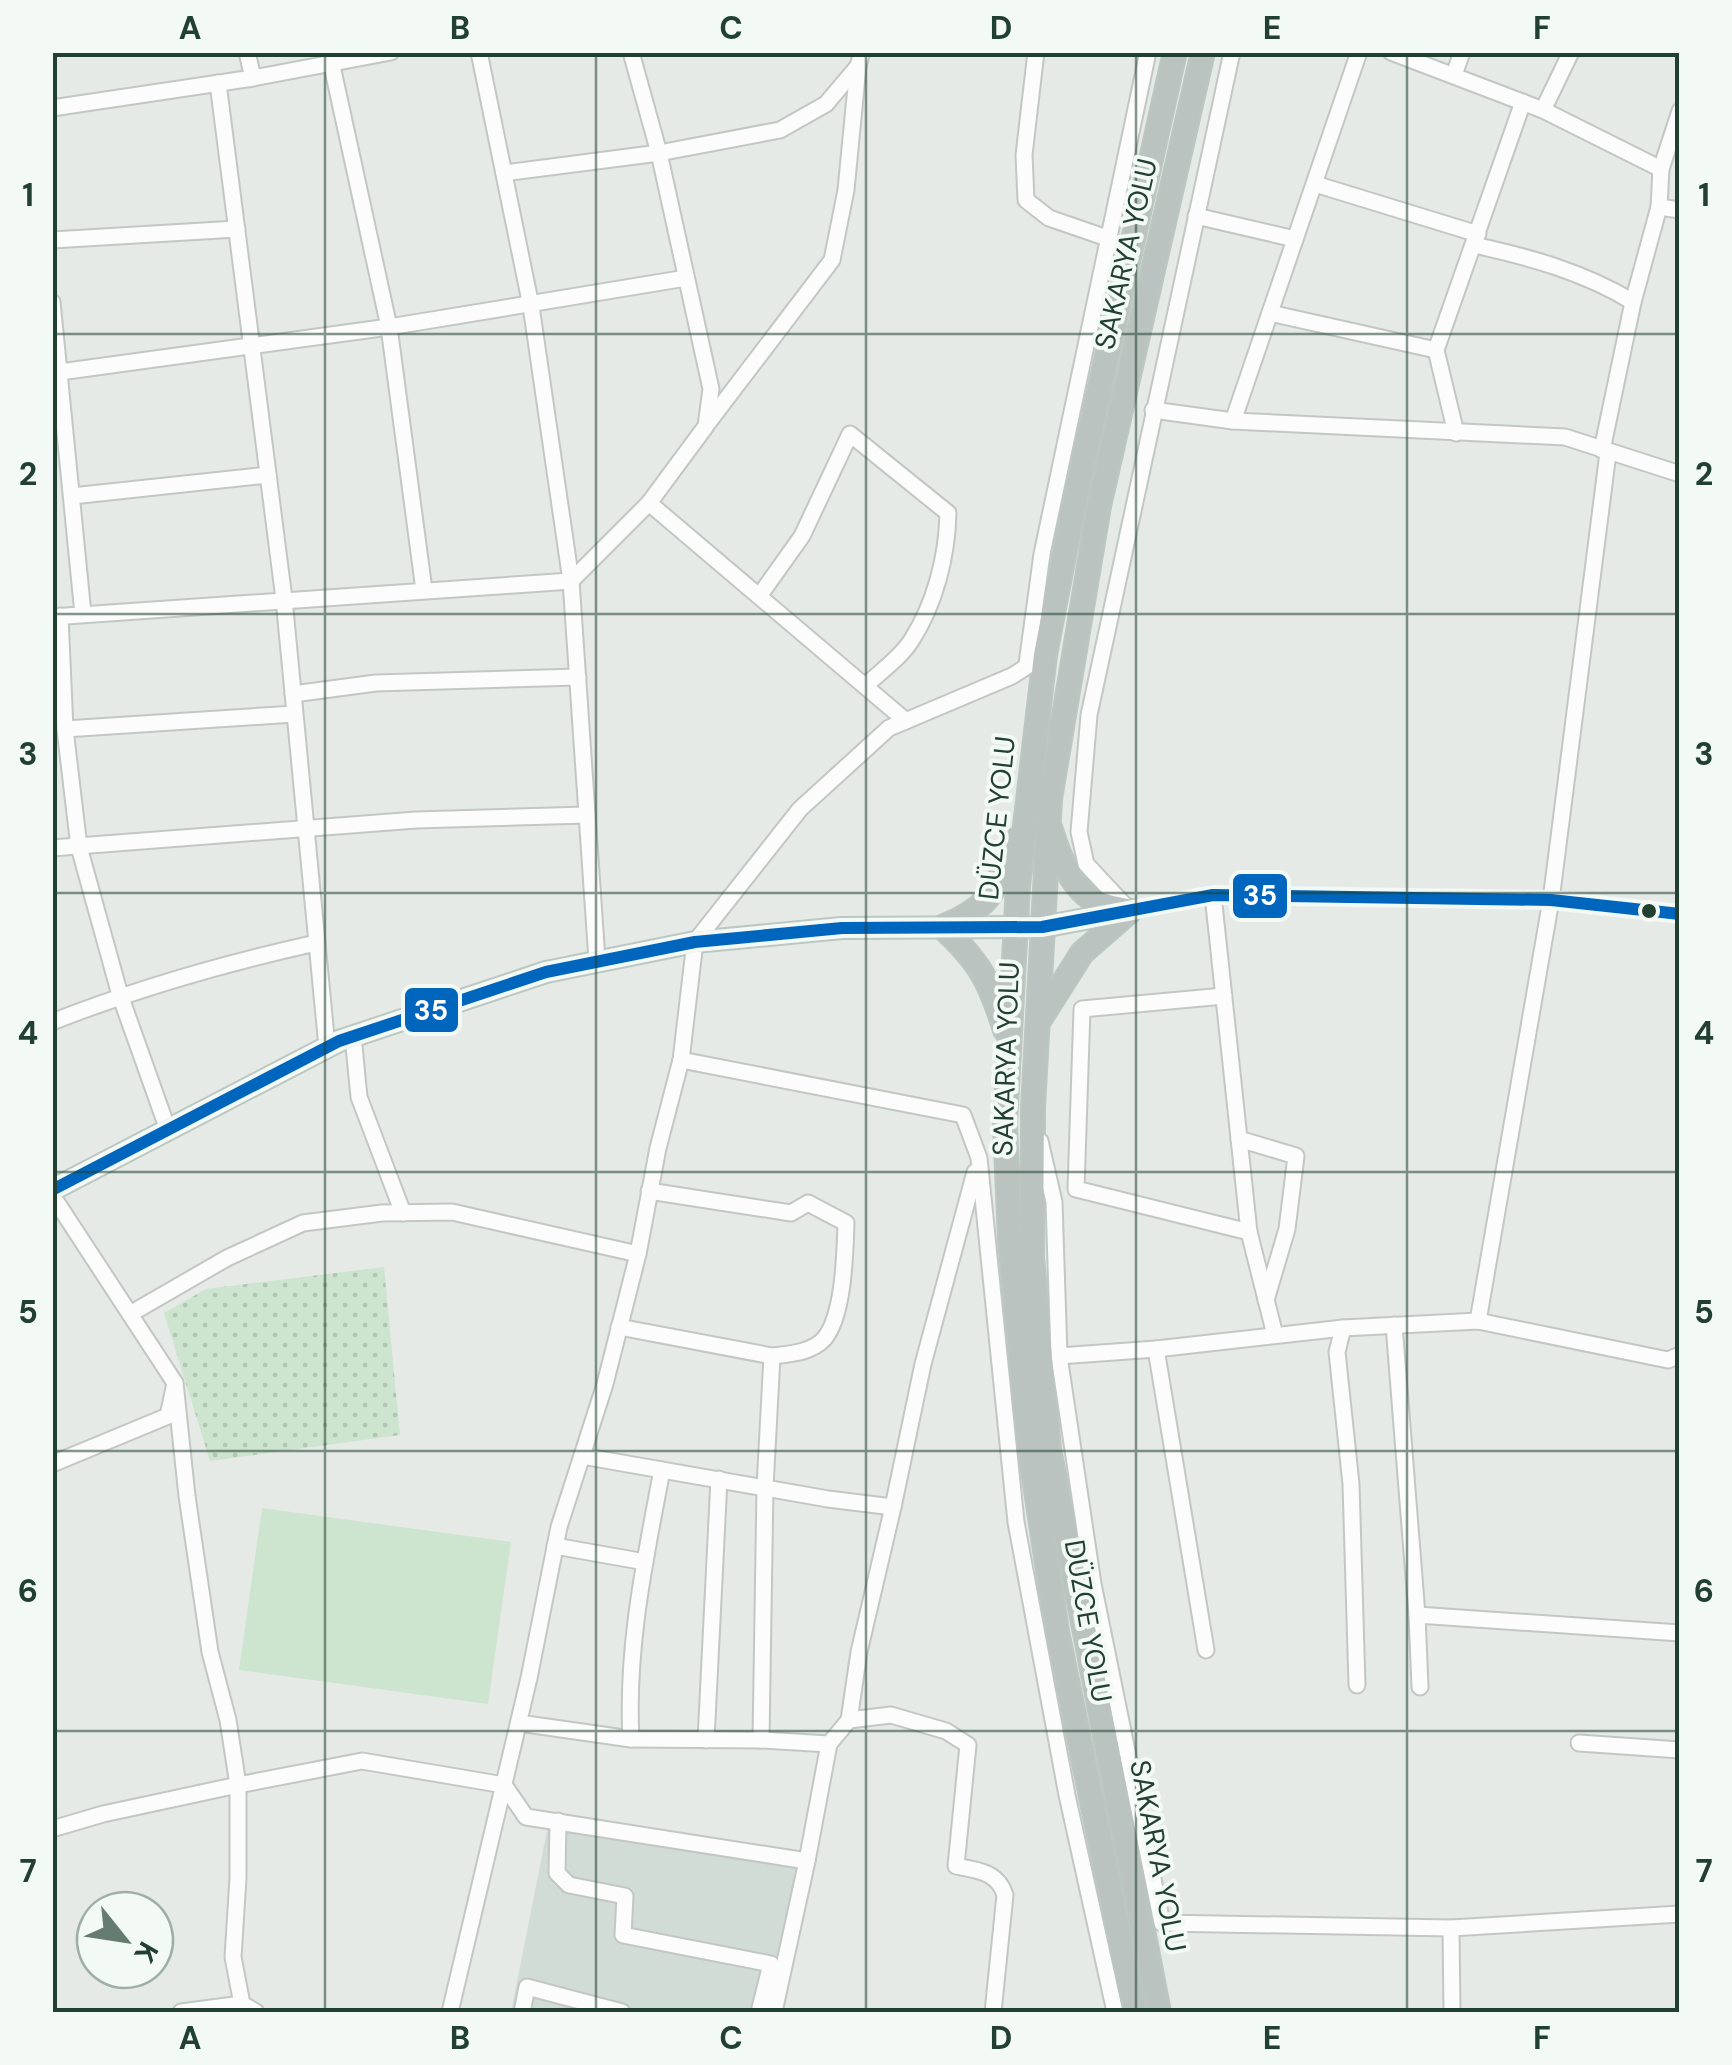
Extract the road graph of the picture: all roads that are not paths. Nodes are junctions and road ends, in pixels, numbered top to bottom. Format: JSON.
{"nodes":[{"id":1,"x":247,"y":52,"type":"edge"},
{"id":2,"x":391,"y":52,"type":"edge"},
{"id":3,"x":479,"y":52,"type":"edge"},
{"id":4,"x":631,"y":52,"type":"edge"},
{"id":5,"x":1036,"y":52,"type":"edge"},
{"id":6,"x":1148,"y":52,"type":"edge"},
{"id":7,"x":1175,"y":52,"type":"edge"},
{"id":8,"x":1204,"y":52,"type":"edge"},
{"id":9,"x":1232,"y":52,"type":"edge"},
{"id":10,"x":1359,"y":52,"type":"edge"},
{"id":11,"x":1391,"y":52,"type":"edge"},
{"id":12,"x":1462,"y":52,"type":"edge"},
{"id":13,"x":1570,"y":52,"type":"edge"},
{"id":14,"x":330,"y":58,"type":"edge"},
{"id":15,"x":860,"y":59,"type":"edge"},
{"id":16,"x":1454,"y":75,"type":"junction"},
{"id":17,"x":253,"y":78,"type":"junction"},
{"id":18,"x":218,"y":83,"type":"junction"},
{"id":19,"x":1523,"y":102,"type":"junction"},
{"id":20,"x":52,"y":108,"type":"edge"},
{"id":21,"x":1542,"y":110,"type":"junction"},
{"id":22,"x":1680,"y":111,"type":"edge"},
{"id":23,"x":659,"y":153,"type":"junction"},
{"id":24,"x":1661,"y":170,"type":"junction"},
{"id":25,"x":504,"y":174,"type":"junction"},
{"id":26,"x":1315,"y":184,"type":"junction"},
{"id":27,"x":1659,"y":207,"type":"junction"},
{"id":28,"x":1680,"y":210,"type":"edge"},
{"id":29,"x":1196,"y":216,"type":"junction"},
{"id":30,"x":237,"y":230,"type":"junction"},
{"id":31,"x":1107,"y":238,"type":"junction"},
{"id":32,"x":1295,"y":239,"type":"junction"},
{"id":33,"x":1476,"y":239,"type":"junction"},
{"id":34,"x":52,"y":240,"type":"edge"},
{"id":35,"x":686,"y":278,"type":"junction"},
{"id":36,"x":52,"y":302,"type":"edge"},
{"id":37,"x":1633,"y":302,"type":"junction"},
{"id":38,"x":531,"y":306,"type":"junction"},
{"id":39,"x":1270,"y":314,"type":"junction"},
{"id":40,"x":389,"y":328,"type":"junction"},
{"id":41,"x":252,"y":344,"type":"junction"},
{"id":42,"x":1436,"y":350,"type":"junction"},
{"id":43,"x":60,"y":372,"type":"junction"},
{"id":44,"x":1153,"y":410,"type":"junction"},
{"id":45,"x":1232,"y":421,"type":"junction"},
{"id":46,"x":706,"y":426,"type":"junction"},
{"id":47,"x":1456,"y":433,"type":"junction"},
{"id":48,"x":59,"y":435,"type":"edge"},
{"id":49,"x":1605,"y":452,"type":"junction"},
{"id":50,"x":1680,"y":474,"type":"edge"},
{"id":51,"x":268,"y":475,"type":"junction"},
{"id":52,"x":72,"y":496,"type":"junction"},
{"id":53,"x":649,"y":503,"type":"junction"},
{"id":54,"x":572,"y":581,"type":"junction"},
{"id":55,"x":424,"y":590,"type":"junction"},
{"id":56,"x":760,"y":596,"type":"junction"},
{"id":57,"x":284,"y":599,"type":"junction"},
{"id":58,"x":83,"y":614,"type":"junction"},
{"id":59,"x":56,"y":617,"type":"edge"},
{"id":60,"x":1036,"y":660,"type":"junction"},
{"id":61,"x":578,"y":677,"type":"junction"},
{"id":62,"x":865,"y":686,"type":"junction"},
{"id":63,"x":293,"y":694,"type":"junction"},
{"id":64,"x":294,"y":714,"type":"junction"},
{"id":65,"x":906,"y":721,"type":"junction"},
{"id":66,"x":65,"y":729,"type":"junction"},
{"id":67,"x":1028,"y":808,"type":"junction"},
{"id":68,"x":587,"y":814,"type":"junction"},
{"id":69,"x":1048,"y":821,"type":"junction"},
{"id":70,"x":305,"y":830,"type":"junction"},
{"id":71,"x":78,"y":847,"type":"junction"},
{"id":72,"x":52,"y":848,"type":"edge"},
{"id":73,"x":1214,"y":895,"type":"junction"},
{"id":74,"x":1551,"y":900,"type":"junction"},
{"id":75,"x":1130,"y":910,"type":"junction"},
{"id":76,"x":1680,"y":914,"type":"edge"},
{"id":77,"x":1015,"y":927,"type":"junction"},
{"id":78,"x":1042,"y":927,"type":"junction"},
{"id":79,"x":942,"y":928,"type":"junction"},
{"id":80,"x":695,"y":942,"type":"junction"},
{"id":81,"x":316,"y":943,"type":"junction"},
{"id":82,"x":597,"y":960,"type":"junction"},
{"id":83,"x":120,"y":995,"type":"junction"},
{"id":84,"x":1224,"y":996,"type":"junction"},
{"id":85,"x":52,"y":1022,"type":"edge"},
{"id":86,"x":1037,"y":1024,"type":"junction"},
{"id":87,"x":352,"y":1036,"type":"junction"},
{"id":88,"x":1009,"y":1043,"type":"junction"},
{"id":89,"x":327,"y":1047,"type":"junction"},
{"id":90,"x":681,"y":1060,"type":"junction"},
{"id":91,"x":1032,"y":1107,"type":"junction"},
{"id":92,"x":168,"y":1130,"type":"junction"},
{"id":93,"x":1240,"y":1139,"type":"junction"},
{"id":94,"x":979,"y":1158,"type":"junction"},
{"id":95,"x":650,"y":1191,"type":"junction"},
{"id":96,"x":52,"y":1192,"type":"edge"},
{"id":97,"x":403,"y":1212,"type":"junction"},
{"id":98,"x":1249,"y":1232,"type":"junction"},
{"id":99,"x":638,"y":1254,"type":"junction"},
{"id":100,"x":1266,"y":1300,"type":"junction"},
{"id":101,"x":130,"y":1314,"type":"junction"},
{"id":102,"x":1478,"y":1322,"type":"junction"},
{"id":103,"x":1394,"y":1326,"type":"junction"},
{"id":104,"x":619,"y":1327,"type":"junction"},
{"id":105,"x":1344,"y":1328,"type":"junction"},
{"id":106,"x":1276,"y":1336,"type":"junction"},
{"id":107,"x":1156,"y":1349,"type":"junction"},
{"id":108,"x":1680,"y":1355,"type":"edge"},
{"id":109,"x":772,"y":1356,"type":"junction"},
{"id":110,"x":1059,"y":1356,"type":"junction"},
{"id":111,"x":175,"y":1383,"type":"junction"},
{"id":112,"x":582,"y":1456,"type":"junction"},
{"id":113,"x":52,"y":1464,"type":"edge"},
{"id":114,"x":662,"y":1470,"type":"junction"},
{"id":115,"x":720,"y":1480,"type":"junction"},
{"id":116,"x":766,"y":1488,"type":"junction"},
{"id":117,"x":893,"y":1506,"type":"junction"},
{"id":118,"x":555,"y":1546,"type":"junction"},
{"id":119,"x":645,"y":1562,"type":"junction"},
{"id":120,"x":1417,"y":1615,"type":"junction"},
{"id":121,"x":1680,"y":1632,"type":"edge"},
{"id":122,"x":1206,"y":1650,"type":"dead end"},
{"id":123,"x":1357,"y":1685,"type":"dead end"},
{"id":124,"x":1420,"y":1686,"type":"dead end"},
{"id":125,"x":849,"y":1720,"type":"junction"},
{"id":126,"x":518,"y":1723,"type":"junction"},
{"id":127,"x":631,"y":1739,"type":"junction"},
{"id":128,"x":706,"y":1740,"type":"junction"},
{"id":129,"x":761,"y":1740,"type":"junction"},
{"id":130,"x":829,"y":1744,"type":"junction"},
{"id":131,"x":1578,"y":1744,"type":"dead end"},
{"id":132,"x":1680,"y":1750,"type":"edge"},
{"id":133,"x":238,"y":1785,"type":"junction"},
{"id":134,"x":504,"y":1785,"type":"junction"},
{"id":135,"x":558,"y":1821,"type":"junction"},
{"id":136,"x":52,"y":1830,"type":"edge"},
{"id":137,"x":808,"y":1860,"type":"junction"},
{"id":138,"x":1680,"y":1914,"type":"edge"},
{"id":139,"x":1451,"y":1928,"type":"junction"},
{"id":140,"x":249,"y":2008,"type":"edge"},
{"id":141,"x":598,"y":2009,"type":"edge"},
{"id":142,"x":180,"y":2012,"type":"edge"},
{"id":143,"x":450,"y":2012,"type":"edge"},
{"id":144,"x":522,"y":2012,"type":"edge"},
{"id":145,"x":622,"y":2012,"type":"edge"},
{"id":146,"x":772,"y":2012,"type":"edge"},
{"id":147,"x":993,"y":2012,"type":"edge"},
{"id":148,"x":1114,"y":2012,"type":"edge"},
{"id":149,"x":1135,"y":2012,"type":"edge"},
{"id":150,"x":1159,"y":2012,"type":"edge"},
{"id":151,"x":1452,"y":2012,"type":"edge"}],
"edges":[{"from":1,"to":17,"type":"street"},
{"from":2,"to":14,"type":"street"},
{"from":3,"to":25,"type":"street"},
{"from":4,"to":23,"type":"street"},
{"from":5,"to":31,"type":"street"},
{"from":6,"to":31,"type":"street"},
{"from":7,"to":60,"type":"highway","name":"DÜZCE YOLU"},
{"from":8,"to":69,"type":"highway","name":"SAKARYA YOLU"},
{"from":9,"to":29,"type":"street"},
{"from":10,"to":26,"type":"street"},
{"from":11,"to":16,"type":"street"},
{"from":12,"to":16,"type":"street"},
{"from":13,"to":21,"type":"street"},
{"from":14,"to":17,"type":"street"},
{"from":14,"to":40,"type":"street"},
{"from":15,"to":23,"type":"street"},
{"from":15,"to":46,"type":"street"},
{"from":16,"to":19,"type":"street"},
{"from":17,"to":18,"type":"street"},
{"from":18,"to":20,"type":"street"},
{"from":18,"to":30,"type":"street"},
{"from":19,"to":21,"type":"street"},
{"from":19,"to":33,"type":"street"},
{"from":21,"to":24,"type":"street"},
{"from":22,"to":24,"type":"street"},
{"from":23,"to":25,"type":"street"},
{"from":23,"to":35,"type":"street"},
{"from":24,"to":27,"type":"street"},
{"from":25,"to":38,"type":"street"},
{"from":26,"to":32,"type":"street"},
{"from":26,"to":33,"type":"street"},
{"from":27,"to":28,"type":"street"},
{"from":27,"to":37,"type":"street"},
{"from":29,"to":32,"type":"street"},
{"from":29,"to":44,"type":"street"},
{"from":30,"to":34,"type":"street"},
{"from":30,"to":41,"type":"street"},
{"from":31,"to":60,"type":"street"},
{"from":32,"to":39,"type":"street"},
{"from":33,"to":37,"type":"street"},
{"from":33,"to":42,"type":"street"},
{"from":35,"to":38,"type":"street"},
{"from":35,"to":46,"type":"street"},
{"from":36,"to":43,"type":"street"},
{"from":37,"to":49,"type":"street"},
{"from":38,"to":40,"type":"street"},
{"from":38,"to":54,"type":"street"},
{"from":39,"to":42,"type":"street"},
{"from":39,"to":45,"type":"street"},
{"from":40,"to":41,"type":"street"},
{"from":40,"to":55,"type":"street"},
{"from":41,"to":43,"type":"street"},
{"from":41,"to":51,"type":"street"},
{"from":42,"to":47,"type":"street"},
{"from":43,"to":48,"type":"street"},
{"from":44,"to":45,"type":"street"},
{"from":44,"to":75,"type":"street"},
{"from":45,"to":47,"type":"street"},
{"from":46,"to":53,"type":"street"},
{"from":47,"to":49,"type":"street"},
{"from":48,"to":52,"type":"street"},
{"from":49,"to":50,"type":"street"},
{"from":49,"to":74,"type":"street"},
{"from":51,"to":52,"type":"street"},
{"from":51,"to":57,"type":"street"},
{"from":52,"to":58,"type":"street"},
{"from":53,"to":54,"type":"street"},
{"from":53,"to":56,"type":"street"},
{"from":54,"to":55,"type":"street"},
{"from":54,"to":61,"type":"street"},
{"from":55,"to":57,"type":"street"},
{"from":56,"to":62,"type":"street"},
{"from":56,"to":62,"type":"street"},
{"from":57,"to":58,"type":"street"},
{"from":57,"to":63,"type":"street"},
{"from":58,"to":59,"type":"street"},
{"from":59,"to":66,"type":"street"},
{"from":60,"to":65,"type":"street"},
{"from":60,"to":67,"type":"highway","name":"DÜZCE YOLU"},
{"from":61,"to":63,"type":"street"},
{"from":61,"to":68,"type":"street"},
{"from":62,"to":65,"type":"street"},
{"from":63,"to":64,"type":"street"},
{"from":64,"to":66,"type":"street"},
{"from":64,"to":70,"type":"street"},
{"from":65,"to":80,"type":"street"},
{"from":66,"to":71,"type":"street"},
{"from":67,"to":77,"type":"highway","name":"DÜZCE YOLU"},
{"from":67,"to":79,"type":"highway"},
{"from":68,"to":70,"type":"street"},
{"from":68,"to":82,"type":"street"},
{"from":69,"to":75,"type":"highway"},
{"from":69,"to":78,"type":"highway","name":"SAKARYA YOLU"},
{"from":70,"to":71,"type":"street"},
{"from":70,"to":81,"type":"street"},
{"from":71,"to":72,"type":"street"},
{"from":71,"to":83,"type":"street"},
{"from":73,"to":74,"type":"street"},
{"from":73,"to":75,"type":"street"},
{"from":73,"to":84,"type":"street"},
{"from":74,"to":76,"type":"street"},
{"from":74,"to":102,"type":"street"},
{"from":75,"to":78,"type":"main road"},
{"from":75,"to":86,"type":"highway"},
{"from":77,"to":78,"type":"main road"},
{"from":77,"to":79,"type":"main road"},
{"from":77,"to":88,"type":"highway","name":"DÜZCE YOLU"},
{"from":78,"to":86,"type":"highway","name":"SAKARYA YOLU"},
{"from":79,"to":80,"type":"main road"},
{"from":79,"to":88,"type":"highway"},
{"from":80,"to":82,"type":"main road"},
{"from":80,"to":90,"type":"street"},
{"from":81,"to":83,"type":"street"},
{"from":81,"to":89,"type":"street"},
{"from":82,"to":87,"type":"main road"},
{"from":83,"to":85,"type":"street"},
{"from":83,"to":92,"type":"street"},
{"from":84,"to":93,"type":"street"},
{"from":84,"to":98,"type":"street"},
{"from":86,"to":91,"type":"highway","name":"SAKARYA YOLU"},
{"from":87,"to":89,"type":"main road"},
{"from":87,"to":97,"type":"street"},
{"from":88,"to":149,"type":"highway","name":"DÜZCE YOLU"},
{"from":89,"to":92,"type":"main road"},
{"from":90,"to":94,"type":"street"},
{"from":90,"to":95,"type":"street"},
{"from":91,"to":110,"type":"street"},
{"from":91,"to":150,"type":"highway","name":"SAKARYA YOLU"},
{"from":92,"to":96,"type":"main road"},
{"from":93,"to":98,"type":"street"},
{"from":93,"to":100,"type":"street"},
{"from":94,"to":117,"type":"street"},
{"from":94,"to":148,"type":"street"},
{"from":95,"to":99,"type":"street"},
{"from":95,"to":109,"type":"street"},
{"from":96,"to":101,"type":"street"},
{"from":97,"to":99,"type":"street"},
{"from":97,"to":101,"type":"street"},
{"from":98,"to":100,"type":"street"},
{"from":99,"to":104,"type":"street"},
{"from":100,"to":106,"type":"street"},
{"from":101,"to":111,"type":"street"},
{"from":102,"to":103,"type":"street"},
{"from":102,"to":108,"type":"street"},
{"from":103,"to":105,"type":"street"},
{"from":103,"to":120,"type":"street"},
{"from":104,"to":109,"type":"street"},
{"from":104,"to":112,"type":"street"},
{"from":105,"to":106,"type":"street"},
{"from":105,"to":123,"type":"street"},
{"from":106,"to":107,"type":"street"},
{"from":107,"to":110,"type":"street"},
{"from":107,"to":122,"type":"street"},
{"from":109,"to":116,"type":"street"},
{"from":110,"to":139,"type":"street"},
{"from":111,"to":113,"type":"street"},
{"from":111,"to":133,"type":"street"},
{"from":112,"to":114,"type":"street"},
{"from":112,"to":118,"type":"street"},
{"from":114,"to":115,"type":"street"},
{"from":114,"to":119,"type":"street"},
{"from":115,"to":116,"type":"street"},
{"from":115,"to":128,"type":"street"},
{"from":116,"to":117,"type":"street"},
{"from":116,"to":129,"type":"street"},
{"from":117,"to":125,"type":"street"},
{"from":118,"to":119,"type":"street"},
{"from":118,"to":126,"type":"street"},
{"from":119,"to":127,"type":"street"},
{"from":120,"to":121,"type":"street"},
{"from":120,"to":124,"type":"street"},
{"from":125,"to":130,"type":"street"},
{"from":125,"to":147,"type":"street"},
{"from":126,"to":127,"type":"street"},
{"from":126,"to":134,"type":"street"},
{"from":127,"to":128,"type":"street"},
{"from":128,"to":129,"type":"street"},
{"from":129,"to":130,"type":"street"},
{"from":130,"to":137,"type":"street"},
{"from":131,"to":132,"type":"street"},
{"from":133,"to":134,"type":"street"},
{"from":133,"to":136,"type":"street"},
{"from":133,"to":140,"type":"street"},
{"from":134,"to":135,"type":"street"},
{"from":134,"to":143,"type":"street"},
{"from":135,"to":137,"type":"street"},
{"from":135,"to":146,"type":"street"},
{"from":137,"to":146,"type":"street"},
{"from":138,"to":139,"type":"street"},
{"from":139,"to":151,"type":"street"},
{"from":140,"to":142,"type":"street"},
{"from":141,"to":144,"type":"street"},
{"from":141,"to":145,"type":"street"}]}
